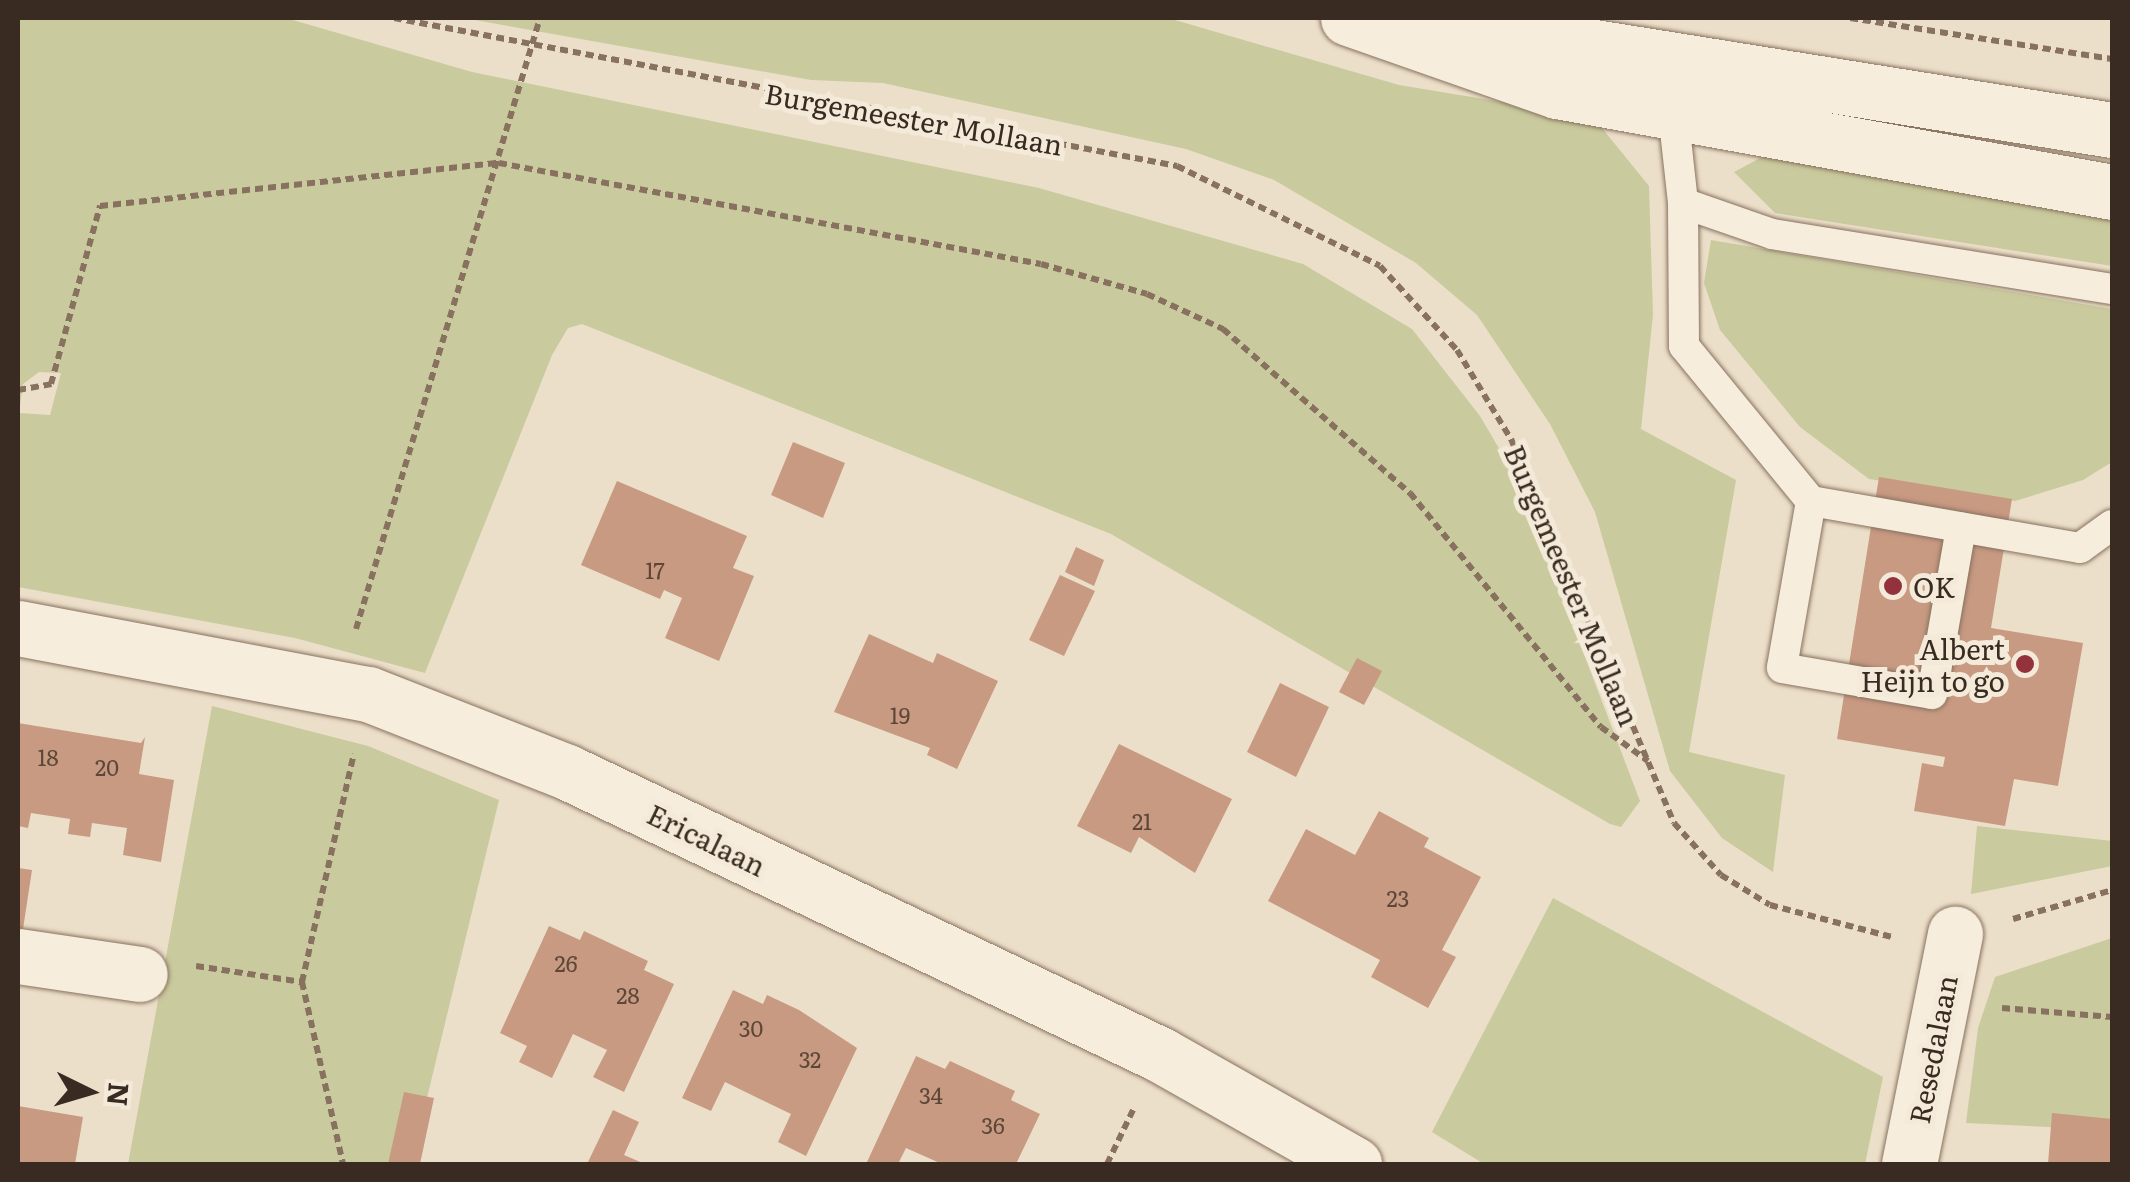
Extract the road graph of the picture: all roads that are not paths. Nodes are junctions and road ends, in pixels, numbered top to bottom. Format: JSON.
{"nodes":[{"id":1,"x":1349,"y":18,"type":"edge"},
{"id":2,"x":1681,"y":61,"type":"junction"},
{"id":3,"x":1670,"y":114,"type":"junction"},
{"id":4,"x":2112,"y":130,"type":"edge"},
{"id":5,"x":2112,"y":192,"type":"edge"},
{"id":6,"x":1682,"y":203,"type":"junction"},
{"id":7,"x":2112,"y":289,"type":"edge"},
{"id":8,"x":1811,"y":501,"type":"junction"},
{"id":9,"x":2112,"y":525,"type":"edge"},
{"id":10,"x":1961,"y":527,"type":"junction"},
{"id":11,"x":18,"y":628,"type":"edge"},
{"id":12,"x":1955,"y":934,"type":"road end"},
{"id":13,"x":18,"y":956,"type":"edge"},
{"id":14,"x":140,"y":974,"type":"road end"},
{"id":15,"x":1354,"y":1164,"type":"edge"},
{"id":16,"x":1909,"y":1164,"type":"edge"}],
"edges":[{"from":1,"to":2,"type":"street"},
{"from":1,"to":3,"type":"street"},
{"from":2,"to":3,"type":"lane"},
{"from":2,"to":4,"type":"street"},
{"from":3,"to":5,"type":"street"},
{"from":3,"to":6,"type":"lane"},
{"from":6,"to":7,"type":"lane"},
{"from":6,"to":8,"type":"lane"},
{"from":8,"to":10,"type":"lane"},
{"from":8,"to":10,"type":"lane"},
{"from":9,"to":10,"type":"lane"},
{"from":11,"to":15,"type":"street","name":"Ericalaan"},
{"from":12,"to":16,"type":"street","name":"Resedalaan"},
{"from":13,"to":14,"type":"street"}]}
